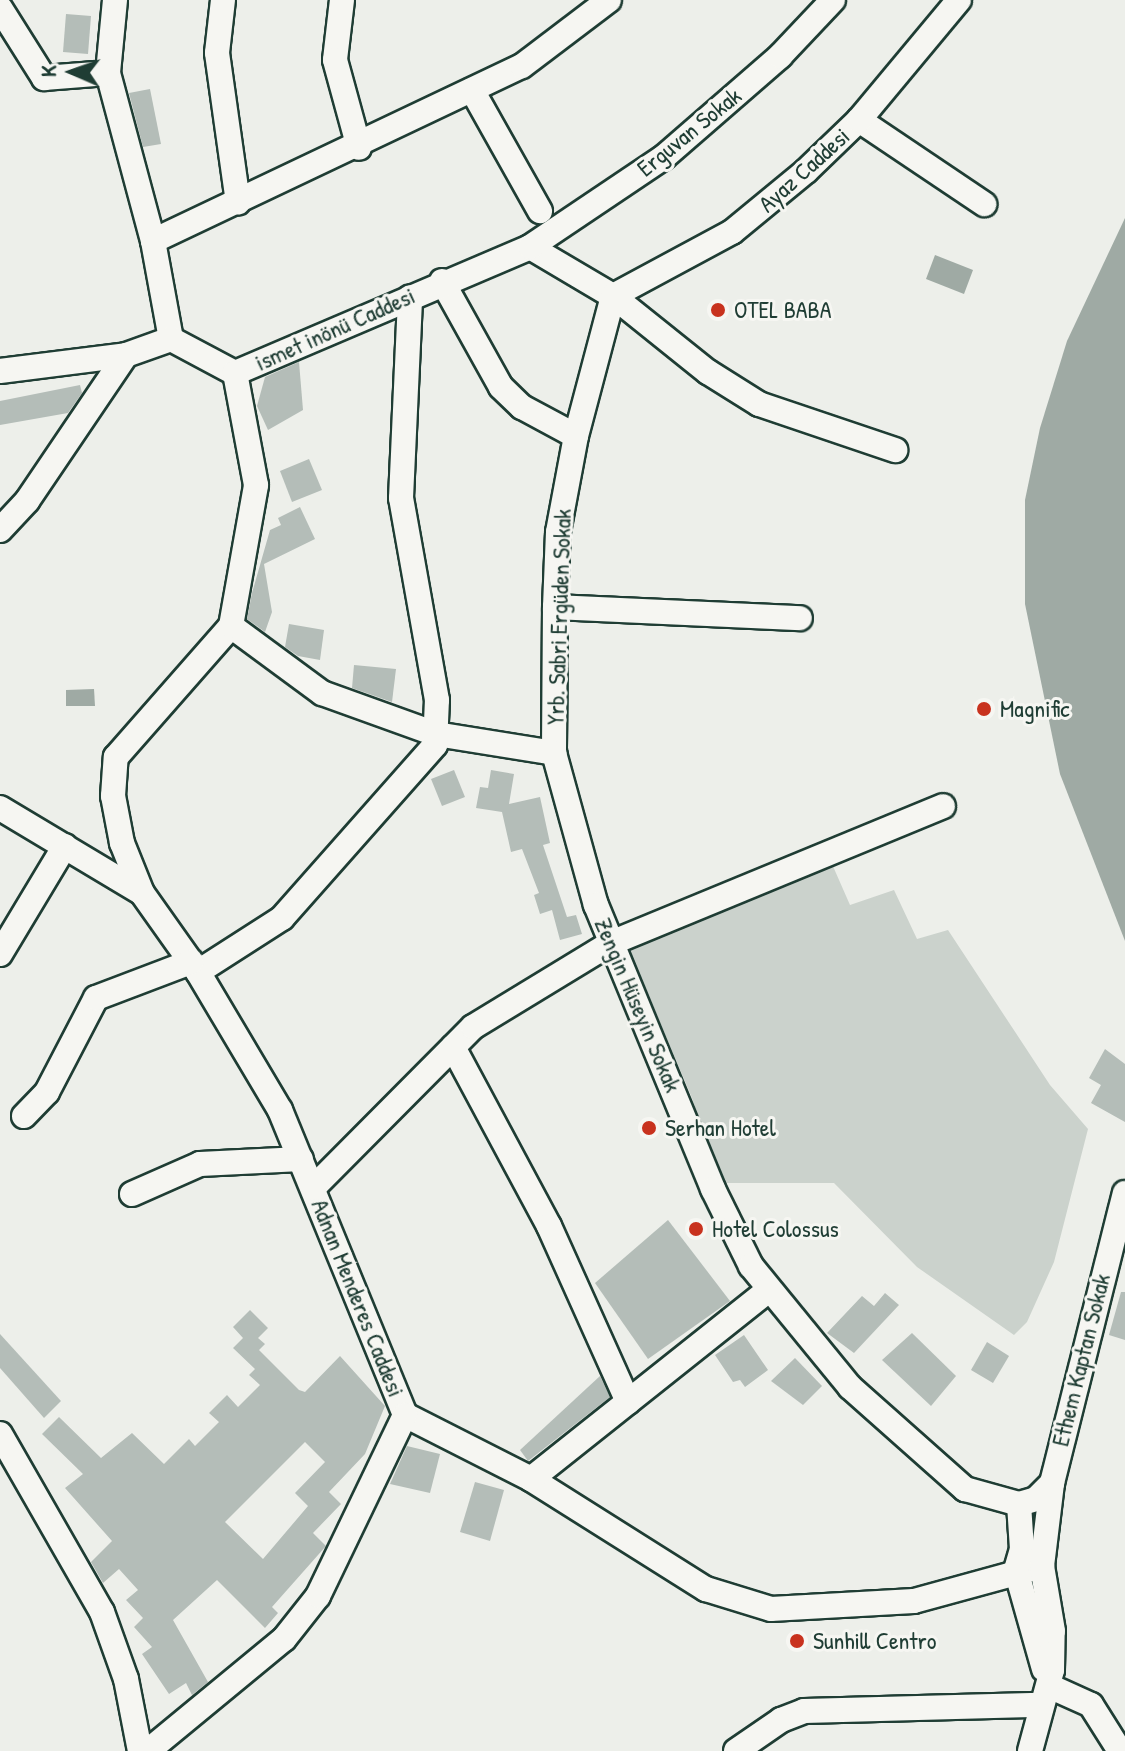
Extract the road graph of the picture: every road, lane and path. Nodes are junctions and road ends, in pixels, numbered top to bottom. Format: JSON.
{"nodes":[{"id":1,"x":115,"y":0,"type":"edge"},
{"id":2,"x":223,"y":0,"type":"edge"},
{"id":3,"x":342,"y":0,"type":"edge"},
{"id":4,"x":609,"y":0,"type":"edge"},
{"id":5,"x":833,"y":0,"type":"edge"},
{"id":6,"x":959,"y":0,"type":"edge"},
{"id":7,"x":0,"y":8,"type":"edge"},
{"id":8,"x":108,"y":73,"type":"junction"},
{"id":9,"x":472,"y":90,"type":"junction"},
{"id":10,"x":859,"y":120,"type":"junction"},
{"id":11,"x":359,"y":148,"type":"junction"},
{"id":12,"x":238,"y":203,"type":"junction"},
{"id":13,"x":984,"y":204,"type":"dead end"},
{"id":14,"x":540,"y":211,"type":"dead end"},
{"id":15,"x":153,"y":241,"type":"junction"},
{"id":16,"x":530,"y":247,"type":"junction"},
{"id":17,"x":442,"y":281,"type":"junction"},
{"id":18,"x":613,"y":296,"type":"junction"},
{"id":19,"x":410,"y":297,"type":"junction"},
{"id":20,"x":171,"y":339,"type":"junction"},
{"id":21,"x":126,"y":355,"type":"junction"},
{"id":22,"x":0,"y":371,"type":"edge"},
{"id":23,"x":235,"y":373,"type":"junction"},
{"id":24,"x":576,"y":436,"type":"junction"},
{"id":25,"x":895,"y":450,"type":"dead end"},
{"id":26,"x":0,"y":530,"type":"edge"},
{"id":27,"x":555,"y":607,"type":"junction"},
{"id":28,"x":800,"y":618,"type":"dead end"},
{"id":29,"x":231,"y":626,"type":"junction"},
{"id":30,"x":436,"y":734,"type":"junction"},
{"id":31,"x":554,"y":753,"type":"junction"},
{"id":32,"x":943,"y":806,"type":"dead end"},
{"id":33,"x":0,"y":808,"type":"edge"},
{"id":34,"x":65,"y":846,"type":"junction"},
{"id":35,"x":142,"y":893,"type":"junction"},
{"id":36,"x":611,"y":943,"type":"junction"},
{"id":37,"x":0,"y":954,"type":"edge"},
{"id":38,"x":194,"y":967,"type":"junction"},
{"id":39,"x":453,"y":1047,"type":"junction"},
{"id":40,"x":24,"y":1116,"type":"dead end"},
{"id":41,"x":301,"y":1159,"type":"junction"},
{"id":42,"x":313,"y":1188,"type":"junction"},
{"id":43,"x":1125,"y":1193,"type":"edge"},
{"id":44,"x":132,"y":1194,"type":"dead end"},
{"id":45,"x":769,"y":1290,"type":"junction"},
{"id":46,"x":628,"y":1402,"type":"junction"},
{"id":47,"x":405,"y":1415,"type":"junction"},
{"id":48,"x":4,"y":1447,"type":"edge"},
{"id":49,"x":531,"y":1479,"type":"junction"},
{"id":50,"x":1052,"y":1483,"type":"junction"},
{"id":51,"x":1019,"y":1504,"type":"junction"},
{"id":52,"x":1042,"y":1566,"type":"junction"},
{"id":53,"x":1016,"y":1570,"type":"junction"},
{"id":54,"x":1045,"y":1696,"type":"junction"},
{"id":55,"x":140,"y":1751,"type":"edge"},
{"id":56,"x":148,"y":1751,"type":"edge"},
{"id":57,"x":736,"y":1751,"type":"edge"},
{"id":58,"x":1030,"y":1751,"type":"edge"},
{"id":59,"x":1120,"y":1751,"type":"edge"}],
"edges":[{"from":1,"to":8,"type":"street"},
{"from":2,"to":12,"type":"street"},
{"from":3,"to":11,"type":"street"},
{"from":4,"to":9,"type":"street"},
{"from":5,"to":16,"type":"street","name":"Erguvan Sokak"},
{"from":6,"to":10,"type":"street","name":"Ayaz Caddesi"},
{"from":7,"to":8,"type":"street"},
{"from":8,"to":15,"type":"street"},
{"from":9,"to":11,"type":"street"},
{"from":9,"to":14,"type":"street"},
{"from":10,"to":13,"type":"street"},
{"from":10,"to":18,"type":"street","name":"Ayaz Caddesi"},
{"from":11,"to":12,"type":"street"},
{"from":12,"to":15,"type":"street"},
{"from":15,"to":20,"type":"street"},
{"from":16,"to":17,"type":"street","name":"ismet inönü Caddesi"},
{"from":16,"to":18,"type":"street"},
{"from":17,"to":19,"type":"street","name":"ismet inönü Caddesi"},
{"from":17,"to":24,"type":"street"},
{"from":18,"to":24,"type":"street","name":"Yrb. Sabri Ergüden Sokak"},
{"from":18,"to":25,"type":"street"},
{"from":19,"to":23,"type":"street","name":"ismet inönü Caddesi"},
{"from":19,"to":30,"type":"street"},
{"from":20,"to":21,"type":"street"},
{"from":20,"to":23,"type":"street","name":"ismet inönü Caddesi"},
{"from":21,"to":22,"type":"street"},
{"from":21,"to":26,"type":"street"},
{"from":23,"to":29,"type":"street"},
{"from":24,"to":27,"type":"street","name":"Yrb. Sabri Ergüden Sokak"},
{"from":27,"to":28,"type":"street"},
{"from":27,"to":31,"type":"street","name":"Yrb. Sabri Ergüden Sokak"},
{"from":29,"to":30,"type":"street"},
{"from":29,"to":35,"type":"street"},
{"from":30,"to":31,"type":"street"},
{"from":30,"to":38,"type":"street"},
{"from":31,"to":36,"type":"street","name":"Zengin Hüseyin Sokak"},
{"from":32,"to":36,"type":"street"},
{"from":33,"to":34,"type":"street","name":"Adnan Menderes Caddesi"},
{"from":34,"to":35,"type":"street","name":"Adnan Menderes Caddesi"},
{"from":34,"to":37,"type":"street"},
{"from":35,"to":38,"type":"street","name":"Adnan Menderes Caddesi"},
{"from":36,"to":39,"type":"street"},
{"from":36,"to":45,"type":"street","name":"Zengin Hüseyin Sokak"},
{"from":38,"to":40,"type":"street"},
{"from":38,"to":41,"type":"street","name":"Adnan Menderes Caddesi"},
{"from":39,"to":42,"type":"street"},
{"from":39,"to":46,"type":"street"},
{"from":41,"to":42,"type":"street","name":"Adnan Menderes Caddesi"},
{"from":41,"to":44,"type":"street"},
{"from":42,"to":47,"type":"street","name":"Adnan Menderes Caddesi"},
{"from":43,"to":50,"type":"street","name":"Ethem Kaptan Sokak"},
{"from":45,"to":46,"type":"street"},
{"from":45,"to":51,"type":"street","name":"Zengin Hüseyin Sokak"},
{"from":46,"to":49,"type":"street"},
{"from":47,"to":49,"type":"street","name":"Adnan Menderes Caddesi"},
{"from":47,"to":56,"type":"street"},
{"from":48,"to":55,"type":"street"},
{"from":49,"to":53,"type":"street","name":"Adnan Menderes Caddesi"},
{"from":50,"to":51,"type":"street"},
{"from":50,"to":52,"type":"street","name":"Ethem Kaptan Sokak"},
{"from":51,"to":53,"type":"street"},
{"from":52,"to":53,"type":"street","name":"Adnan Menderes Caddesi"},
{"from":52,"to":54,"type":"street","name":"Ethem Kaptan Sokak"},
{"from":53,"to":54,"type":"street"},
{"from":54,"to":57,"type":"street"},
{"from":54,"to":58,"type":"street"},
{"from":54,"to":59,"type":"street"}]}
